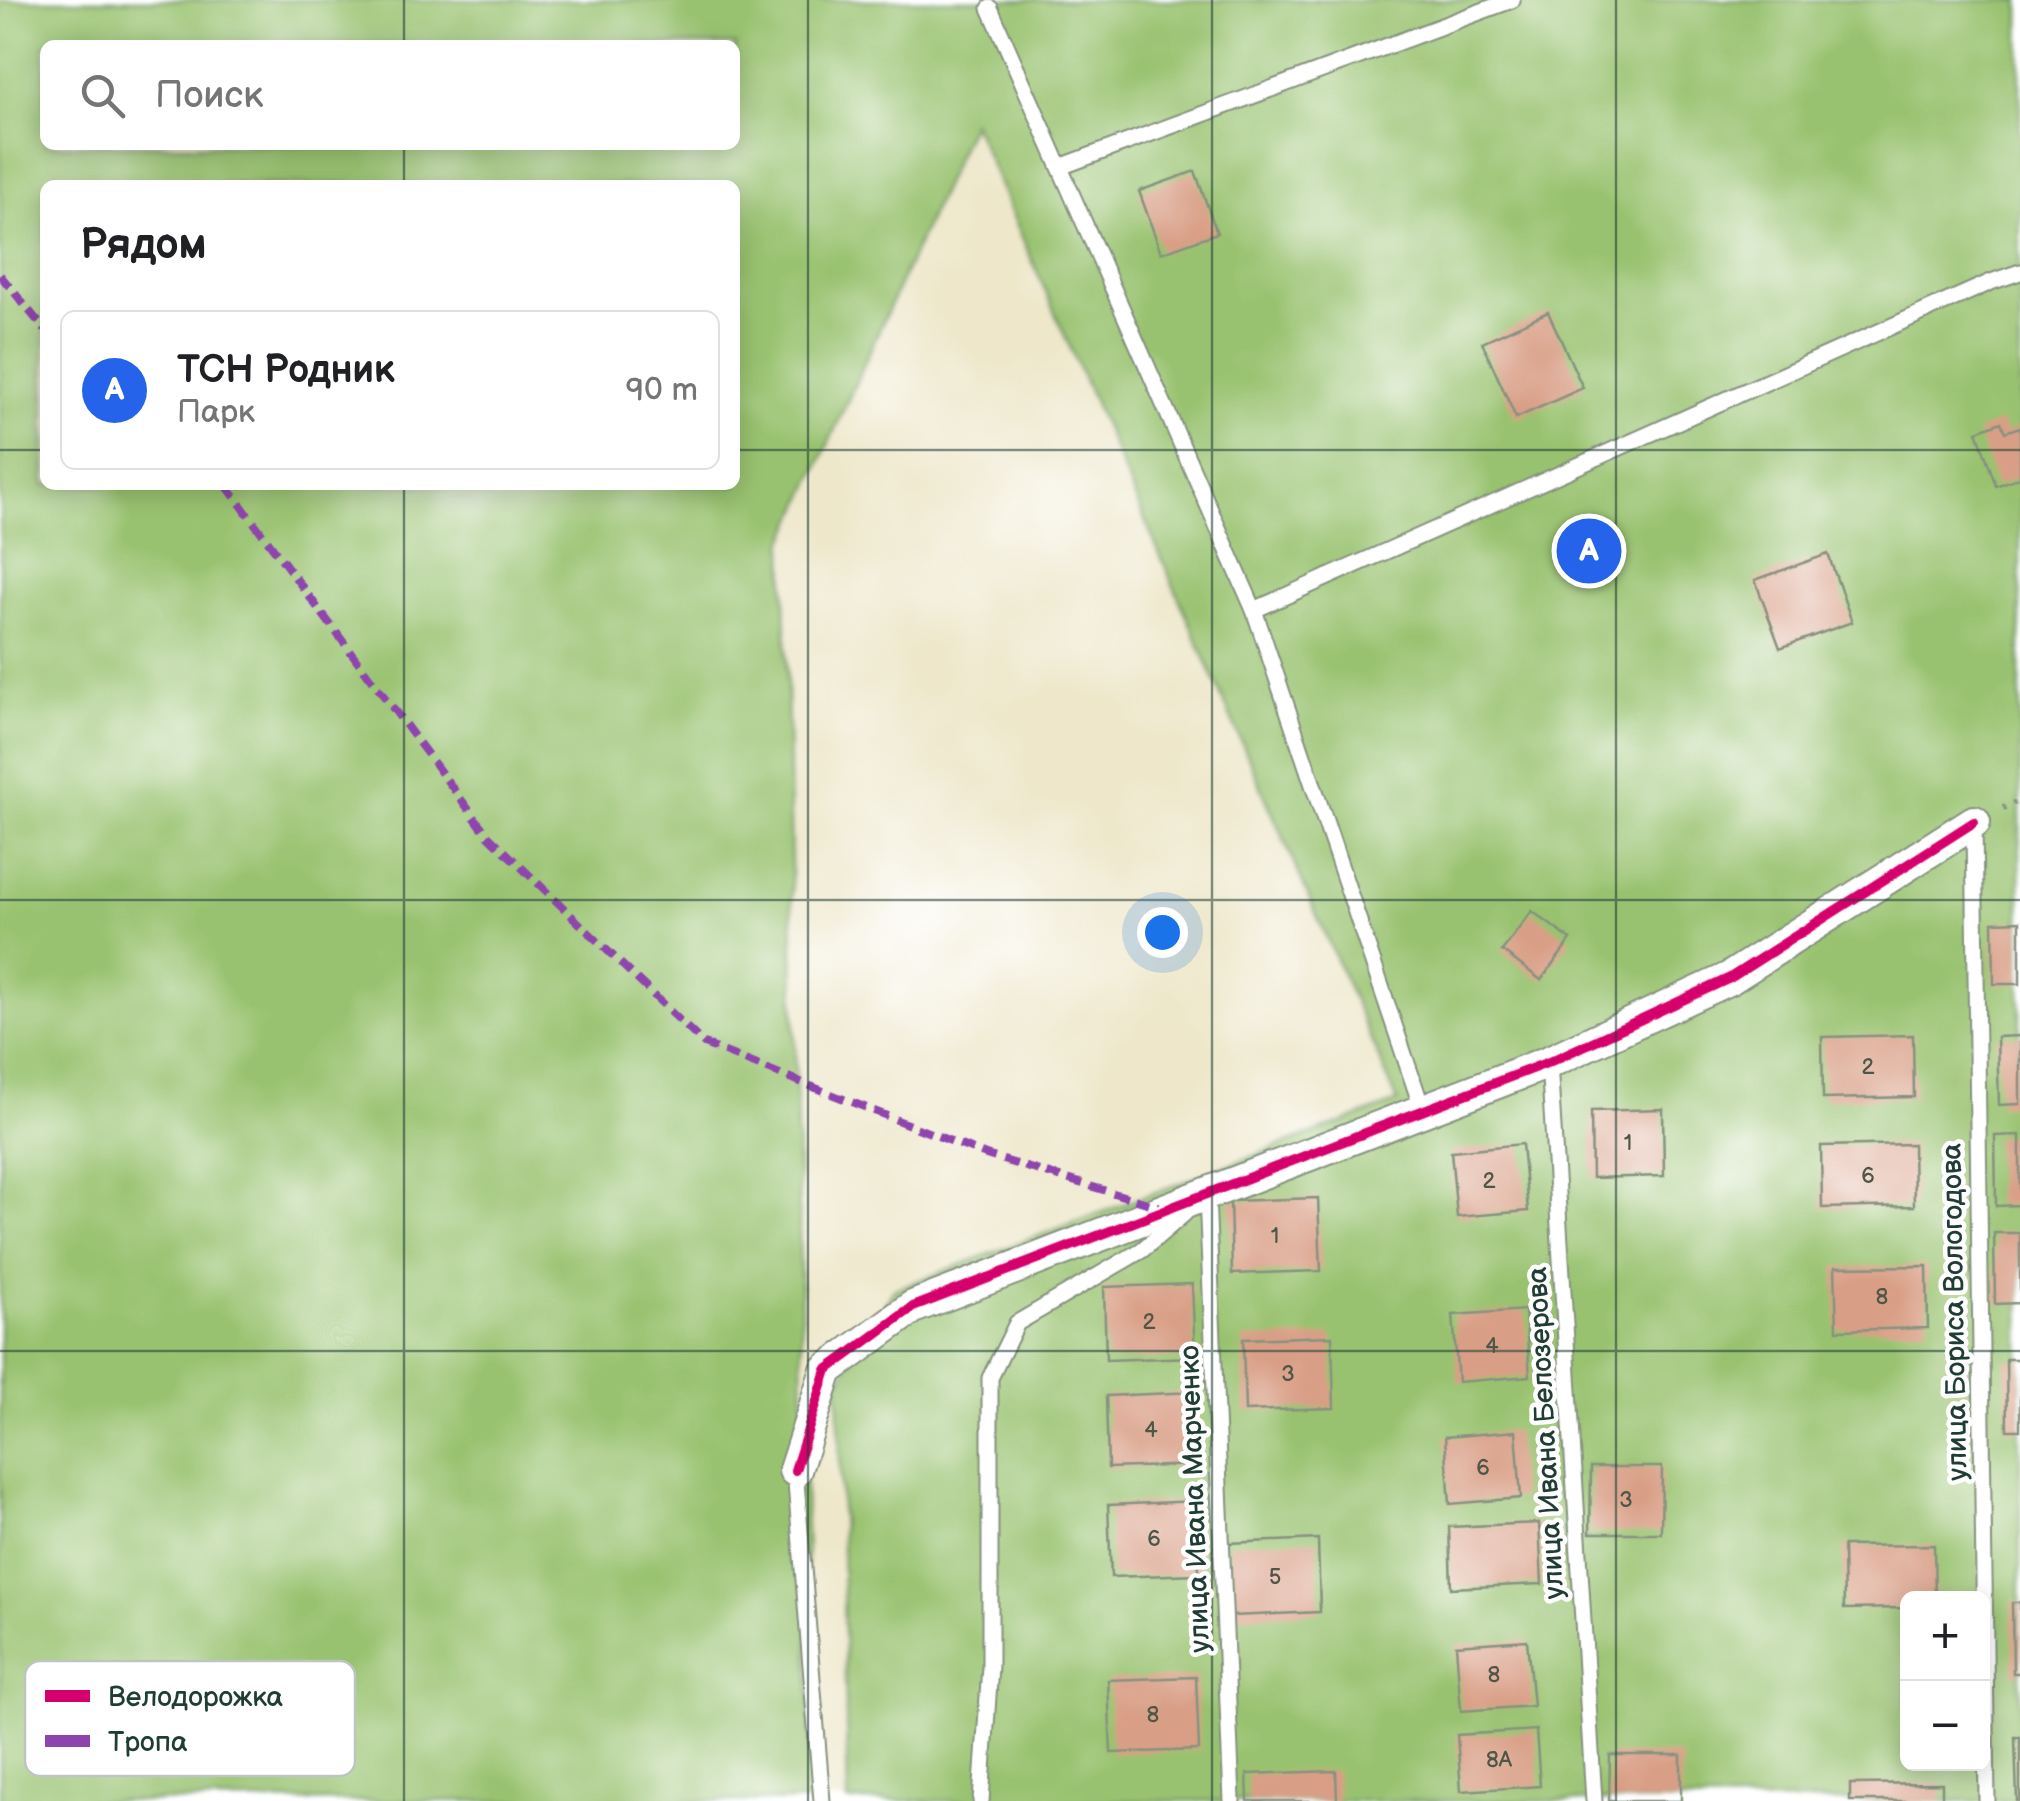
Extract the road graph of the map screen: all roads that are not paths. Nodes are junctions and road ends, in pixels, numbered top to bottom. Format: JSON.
{"nodes":[{"id":1,"x":1512,"y":0,"type":"edge"},
{"id":2,"x":990,"y":8,"type":"dead end"},
{"id":3,"x":1060,"y":168,"type":"junction"},
{"id":4,"x":2020,"y":272,"type":"edge"},
{"id":5,"x":1254,"y":610,"type":"junction"},
{"id":6,"x":1974,"y":822,"type":"joint"},
{"id":7,"x":1548,"y":1062,"type":"junction"},
{"id":8,"x":1424,"y":1112,"type":"junction"},
{"id":9,"x":1207,"y":1195,"type":"junction"},
{"id":10,"x":795,"y":1470,"type":"joint"},
{"id":11,"x":822,"y":1801,"type":"edge"},
{"id":12,"x":980,"y":1801,"type":"edge"},
{"id":13,"x":1232,"y":1801,"type":"edge"},
{"id":14,"x":1594,"y":1801,"type":"edge"},
{"id":15,"x":1987,"y":1801,"type":"edge"}],
"edges":[{"from":1,"to":3,"type":"lane"},
{"from":2,"to":3,"type":"lane"},
{"from":3,"to":5,"type":"lane"},
{"from":4,"to":5,"type":"lane"},
{"from":5,"to":8,"type":"lane"},
{"from":6,"to":7,"type":"street"},
{"from":6,"to":15,"type":"lane","name":"улица Бориса Вологодова"},
{"from":7,"to":8,"type":"street"},
{"from":7,"to":14,"type":"lane","name":"улица Ивана Белозерова"},
{"from":8,"to":9,"type":"street"},
{"from":9,"to":10,"type":"street"},
{"from":9,"to":12,"type":"lane"},
{"from":9,"to":13,"type":"lane","name":"улица Ивана Марченко"},
{"from":10,"to":11,"type":"lane"}]}
